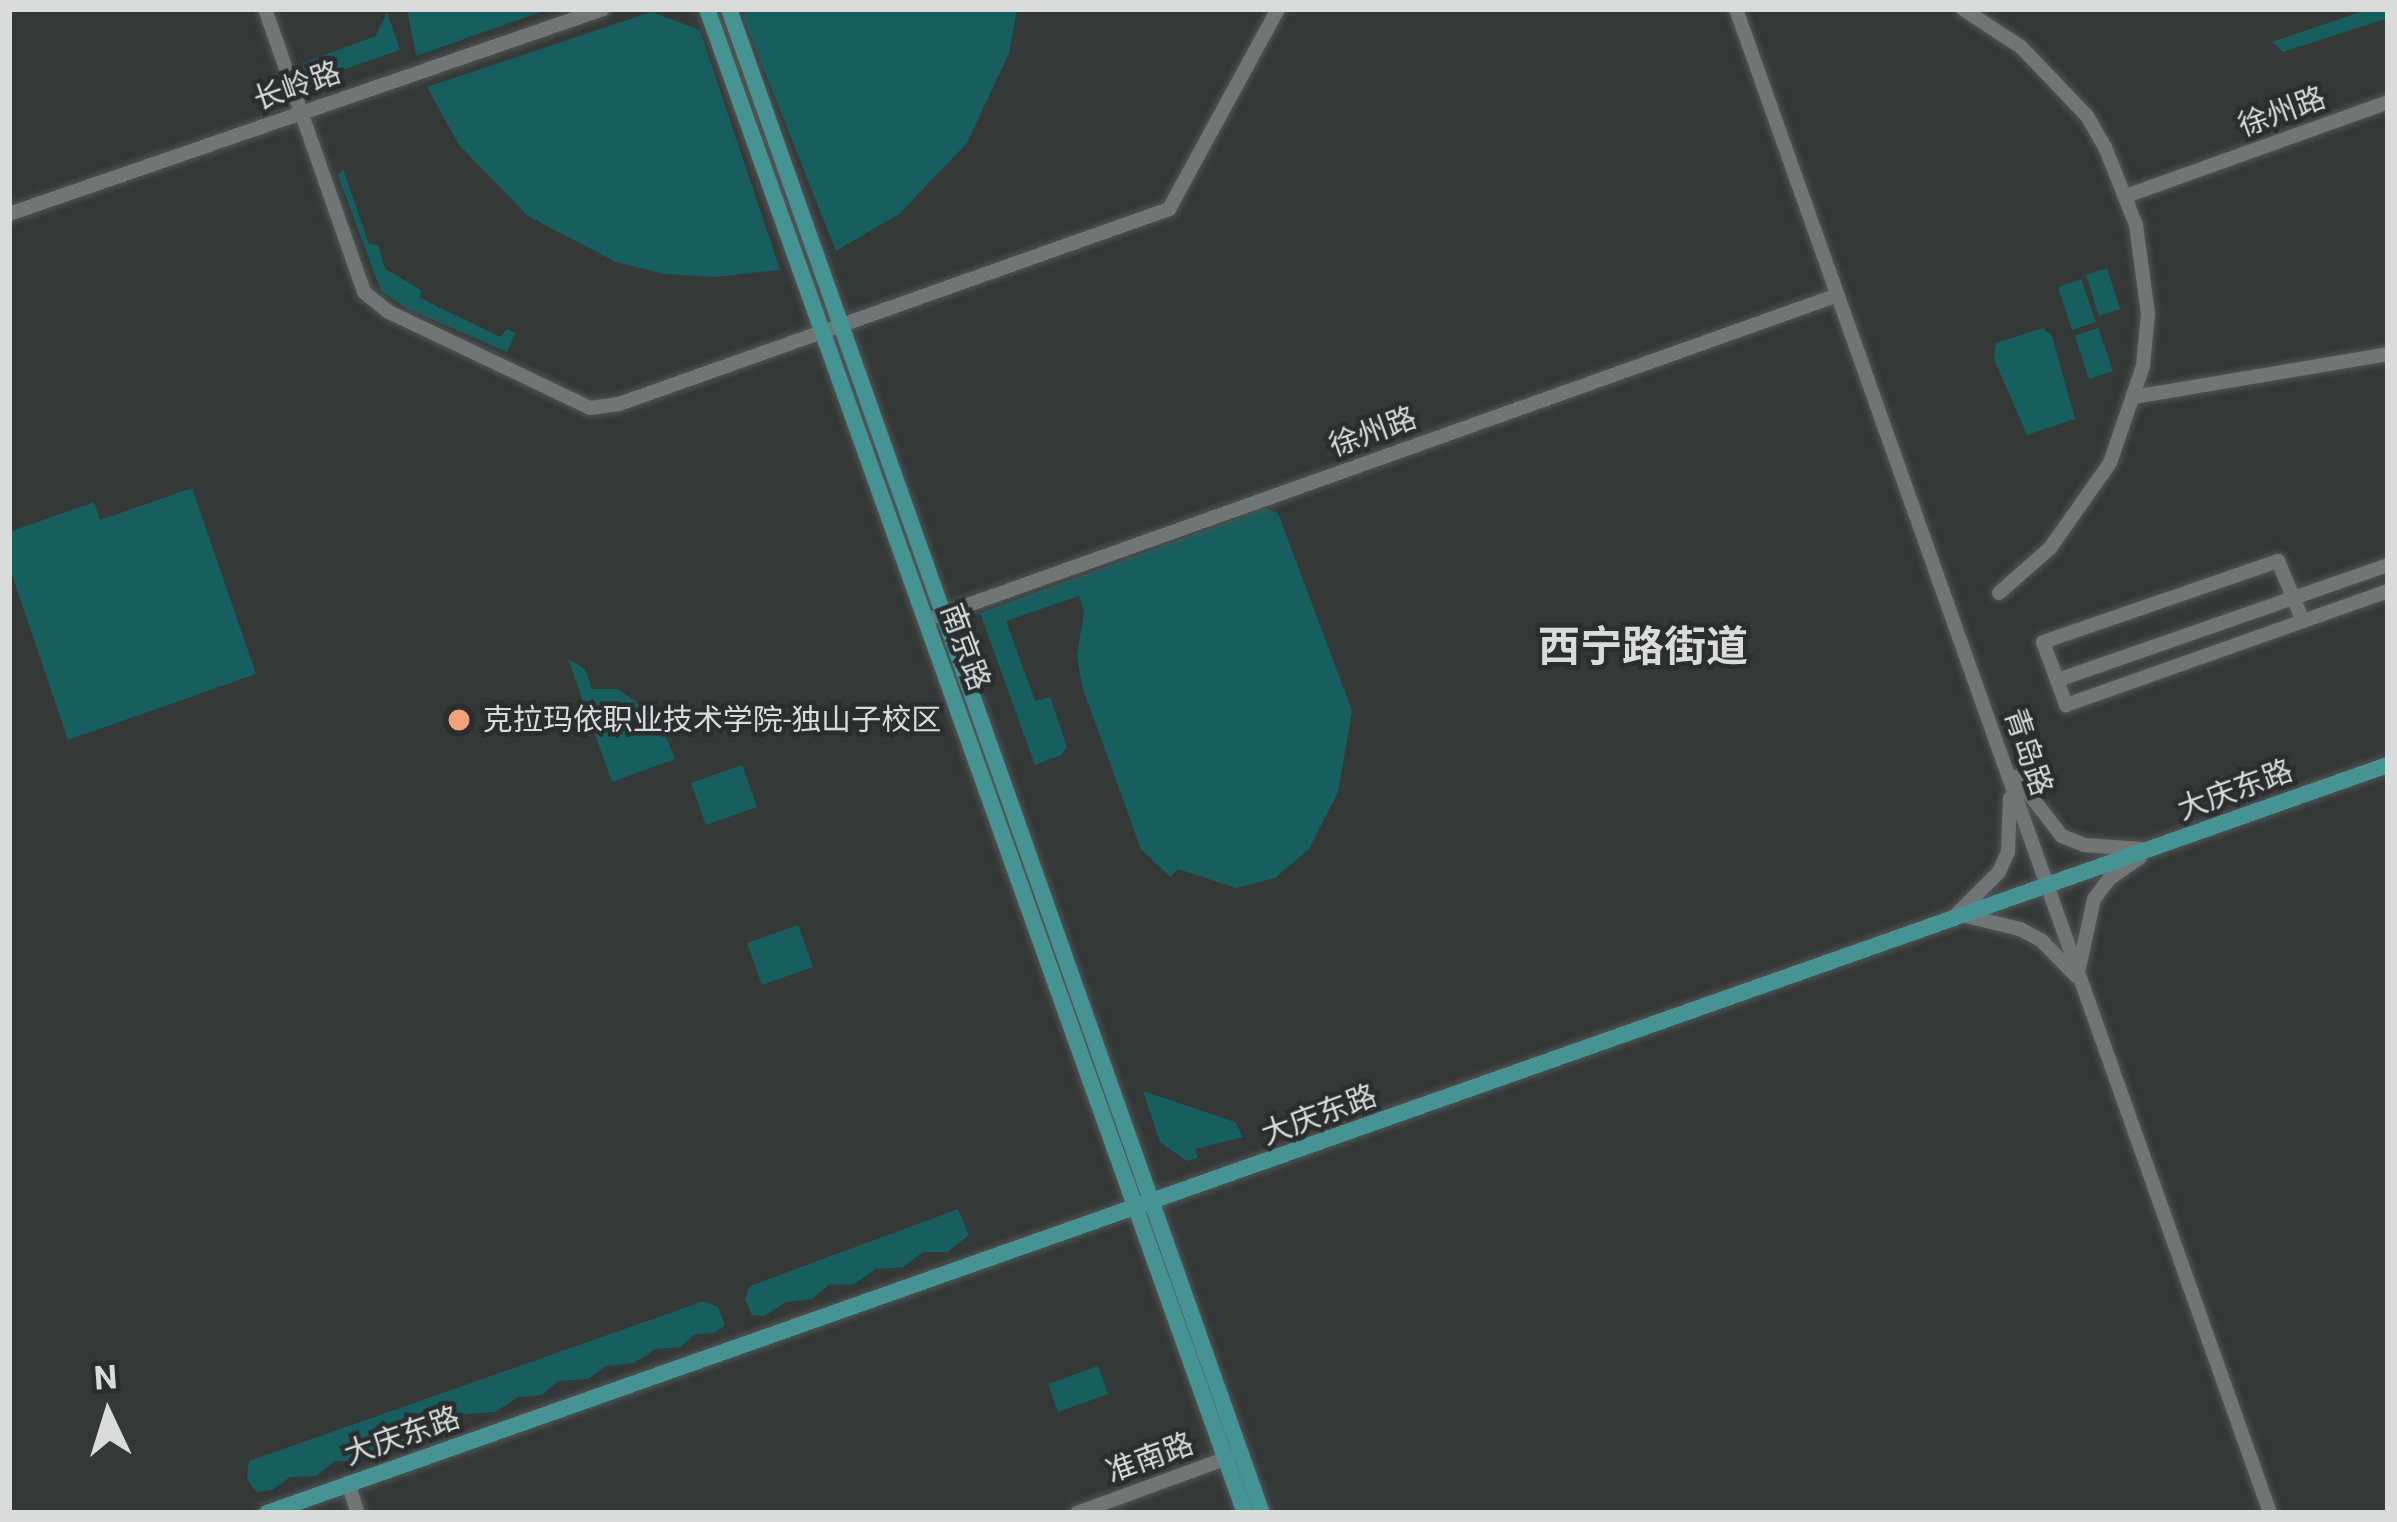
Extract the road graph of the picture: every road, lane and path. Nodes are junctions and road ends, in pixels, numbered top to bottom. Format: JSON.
{"nodes":[{"id":1,"x":265,"y":9,"type":"edge"},
{"id":2,"x":603,"y":9,"type":"edge"},
{"id":3,"x":707,"y":9,"type":"edge"},
{"id":4,"x":729,"y":9,"type":"edge"},
{"id":5,"x":1278,"y":9,"type":"edge"},
{"id":6,"x":1736,"y":9,"type":"edge"},
{"id":7,"x":1963,"y":9,"type":"edge"},
{"id":8,"x":2388,"y":102,"type":"edge"},
{"id":9,"x":300,"y":114,"type":"junction"},
{"id":10,"x":2126,"y":196,"type":"junction"},
{"id":11,"x":9,"y":214,"type":"edge"},
{"id":12,"x":1838,"y":295,"type":"junction"},
{"id":13,"x":841,"y":325,"type":"junction"},
{"id":14,"x":823,"y":332,"type":"junction"},
{"id":15,"x":2388,"y":354,"type":"edge"},
{"id":16,"x":2134,"y":397,"type":"junction"},
{"id":17,"x":2388,"y":565,"type":"edge"},
{"id":18,"x":2388,"y":591,"type":"edge"},
{"id":19,"x":1999,"y":592,"type":"dead end"},
{"id":20,"x":2295,"y":596,"type":"junction"},
{"id":21,"x":935,"y":616,"type":"junction"},
{"id":22,"x":2303,"y":621,"type":"junction"},
{"id":23,"x":2165,"y":641,"type":"junction"},
{"id":24,"x":2175,"y":665,"type":"junction"},
{"id":25,"x":2057,"y":680,"type":"junction"},
{"id":26,"x":2000,"y":752,"type":"junction"},
{"id":27,"x":2388,"y":765,"type":"edge"},
{"id":28,"x":2152,"y":849,"type":"junction"},
{"id":29,"x":2046,"y":886,"type":"junction"},
{"id":30,"x":1957,"y":914,"type":"junction"},
{"id":31,"x":2079,"y":979,"type":"junction"},
{"id":32,"x":1136,"y":1210,"type":"junction"},
{"id":33,"x":1156,"y":1212,"type":"junction"},
{"id":34,"x":1233,"y":1455,"type":"junction"},
{"id":35,"x":348,"y":1483,"type":"junction"},
{"id":36,"x":267,"y":1513,"type":"edge"},
{"id":37,"x":358,"y":1513,"type":"edge"},
{"id":38,"x":1077,"y":1513,"type":"edge"},
{"id":39,"x":1245,"y":1513,"type":"edge"},
{"id":40,"x":1262,"y":1513,"type":"edge"},
{"id":41,"x":2270,"y":1513,"type":"edge"}],
"edges":[{"from":1,"to":9,"type":"street"},
{"from":2,"to":9,"type":"street","name":"长岭路"},
{"from":3,"to":14,"type":"main road","name":"南京路"},
{"from":4,"to":13,"type":"main road","name":"南京路"},
{"from":5,"to":13,"type":"street"},
{"from":6,"to":12,"type":"street","name":"青岛路"},
{"from":7,"to":10,"type":"street"},
{"from":8,"to":10,"type":"street","name":"徐州路"},
{"from":9,"to":11,"type":"street","name":"长岭路"},
{"from":9,"to":14,"type":"street"},
{"from":10,"to":16,"type":"street"},
{"from":12,"to":21,"type":"street","name":"徐州路"},
{"from":12,"to":26,"type":"street","name":"青岛路"},
{"from":13,"to":14,"type":"street"},
{"from":13,"to":21,"type":"main road","name":"南京路"},
{"from":14,"to":21,"type":"main road","name":"南京路"},
{"from":15,"to":16,"type":"street"},
{"from":16,"to":19,"type":"street"},
{"from":17,"to":20,"type":"street"},
{"from":18,"to":22,"type":"street"},
{"from":20,"to":22,"type":"street"},
{"from":20,"to":23,"type":"street"},
{"from":20,"to":25,"type":"street"},
{"from":21,"to":32,"type":"main road","name":"南京路"},
{"from":21,"to":33,"type":"main road","name":"南京路"},
{"from":22,"to":24,"type":"street"},
{"from":23,"to":24,"type":"street"},
{"from":23,"to":25,"type":"street"},
{"from":24,"to":25,"type":"street"},
{"from":26,"to":28,"type":"street"},
{"from":26,"to":29,"type":"street","name":"青岛路"},
{"from":26,"to":30,"type":"street"},
{"from":27,"to":28,"type":"main road","name":"大庆东路"},
{"from":28,"to":29,"type":"main road","name":"大庆东路"},
{"from":28,"to":31,"type":"street"},
{"from":29,"to":30,"type":"main road","name":"大庆东路"},
{"from":29,"to":31,"type":"street","name":"青岛路"},
{"from":30,"to":31,"type":"street"},
{"from":30,"to":33,"type":"main road","name":"大庆东路"},
{"from":31,"to":41,"type":"street","name":"青岛路"},
{"from":32,"to":33,"type":"main road","name":"大庆东路"},
{"from":32,"to":34,"type":"main road","name":"南京路"},
{"from":32,"to":35,"type":"main road","name":"大庆东路"},
{"from":33,"to":34,"type":"main road","name":"南京路"},
{"from":34,"to":38,"type":"street","name":"准南路"},
{"from":34,"to":39,"type":"main road"},
{"from":34,"to":40,"type":"main road"},
{"from":35,"to":36,"type":"main road","name":"大庆东路"},
{"from":35,"to":37,"type":"street"}]}
